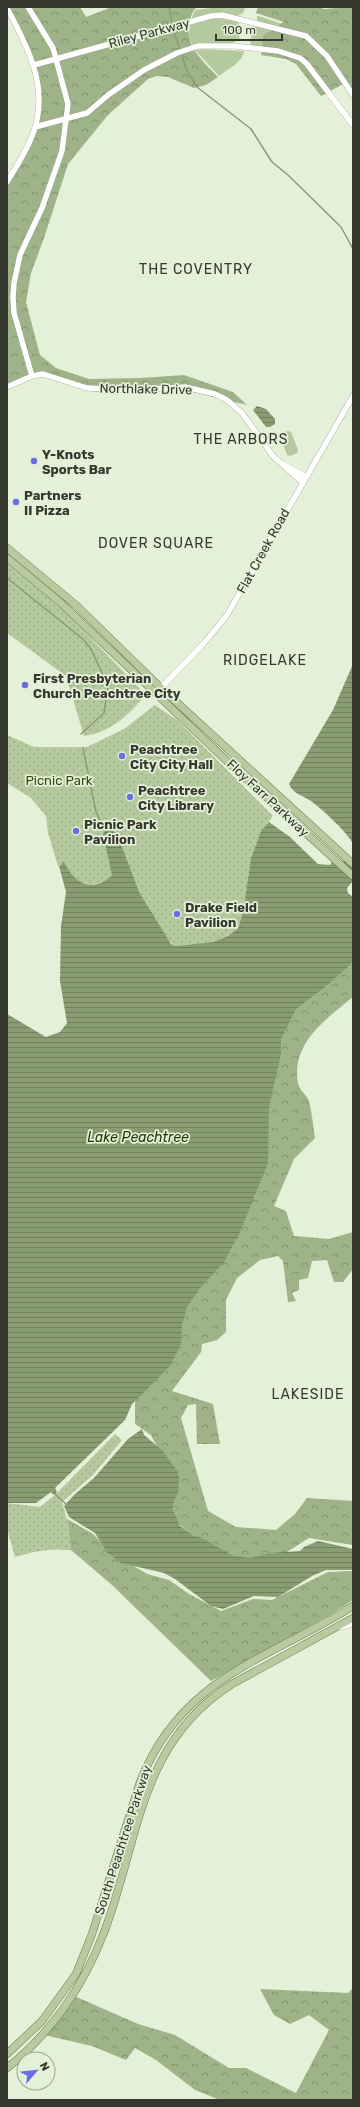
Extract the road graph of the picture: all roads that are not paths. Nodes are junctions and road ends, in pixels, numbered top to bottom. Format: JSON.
{"nodes":[{"id":1,"x":28,"y":7,"type":"edge"},
{"id":2,"x":7,"y":8,"type":"edge"},
{"id":3,"x":56,"y":58,"type":"junction"},
{"id":4,"x":34,"y":65,"type":"junction"},
{"id":5,"x":353,"y":95,"type":"edge"},
{"id":6,"x":67,"y":119,"type":"junction"},
{"id":7,"x":353,"y":125,"type":"edge"},
{"id":8,"x":35,"y":127,"type":"junction"},
{"id":9,"x":7,"y":182,"type":"edge"},
{"id":10,"x":32,"y":376,"type":"junction"},
{"id":11,"x":7,"y":387,"type":"edge"},
{"id":12,"x":353,"y":396,"type":"edge"},
{"id":13,"x":281,"y":463,"type":"junction"},
{"id":14,"x":306,"y":477,"type":"junction"},
{"id":15,"x":302,"y":482,"type":"junction"},
{"id":16,"x":7,"y":548,"type":"edge"},
{"id":17,"x":7,"y":558,"type":"edge"},
{"id":18,"x":158,"y":691,"type":"junction"},
{"id":19,"x":353,"y":864,"type":"edge"},
{"id":20,"x":353,"y":876,"type":"edge"},
{"id":21,"x":353,"y":1606,"type":"edge"},
{"id":22,"x":353,"y":1618,"type":"edge"},
{"id":23,"x":353,"y":1624,"type":"edge"},
{"id":24,"x":329,"y":1631,"type":"junction"},
{"id":25,"x":7,"y":2054,"type":"edge"},
{"id":26,"x":7,"y":2068,"type":"edge"}],
"edges":[{"from":1,"to":3,"type":"street"},
{"from":2,"to":4,"type":"street"},
{"from":3,"to":4,"type":"street","name":"Riley Parkway"},
{"from":3,"to":5,"type":"street","name":"Riley Parkway"},
{"from":3,"to":6,"type":"street"},
{"from":4,"to":8,"type":"street"},
{"from":6,"to":7,"type":"street","name":"Riley Parkway"},
{"from":6,"to":8,"type":"street","name":"Riley Parkway"},
{"from":6,"to":10,"type":"street"},
{"from":8,"to":9,"type":"street"},
{"from":10,"to":11,"type":"street","name":"Northlake Drive"},
{"from":10,"to":13,"type":"street","name":"Northlake Drive"},
{"from":12,"to":14,"type":"street","name":"Flat Creek Road"},
{"from":13,"to":14,"type":"street","name":"Northlake Drive"},
{"from":13,"to":15,"type":"street","name":"Northlake Drive"},
{"from":14,"to":15,"type":"street","name":"Flat Creek Road"},
{"from":15,"to":18,"type":"street","name":"Flat Creek Road"},
{"from":16,"to":18,"type":"main road","name":"Floy Farr Parkway"},
{"from":17,"to":18,"type":"main road","name":"Floy Farr Parkway"},
{"from":18,"to":19,"type":"main road","name":"Floy Farr Parkway"},
{"from":18,"to":20,"type":"main road","name":"Floy Farr Parkway"},
{"from":21,"to":25,"type":"main road","name":"South Peachtree Parkway"},
{"from":22,"to":24,"type":"main road","name":"South Peachtree Parkway"},
{"from":23,"to":24,"type":"street"},
{"from":24,"to":26,"type":"main road","name":"South Peachtree Parkway"}]}
